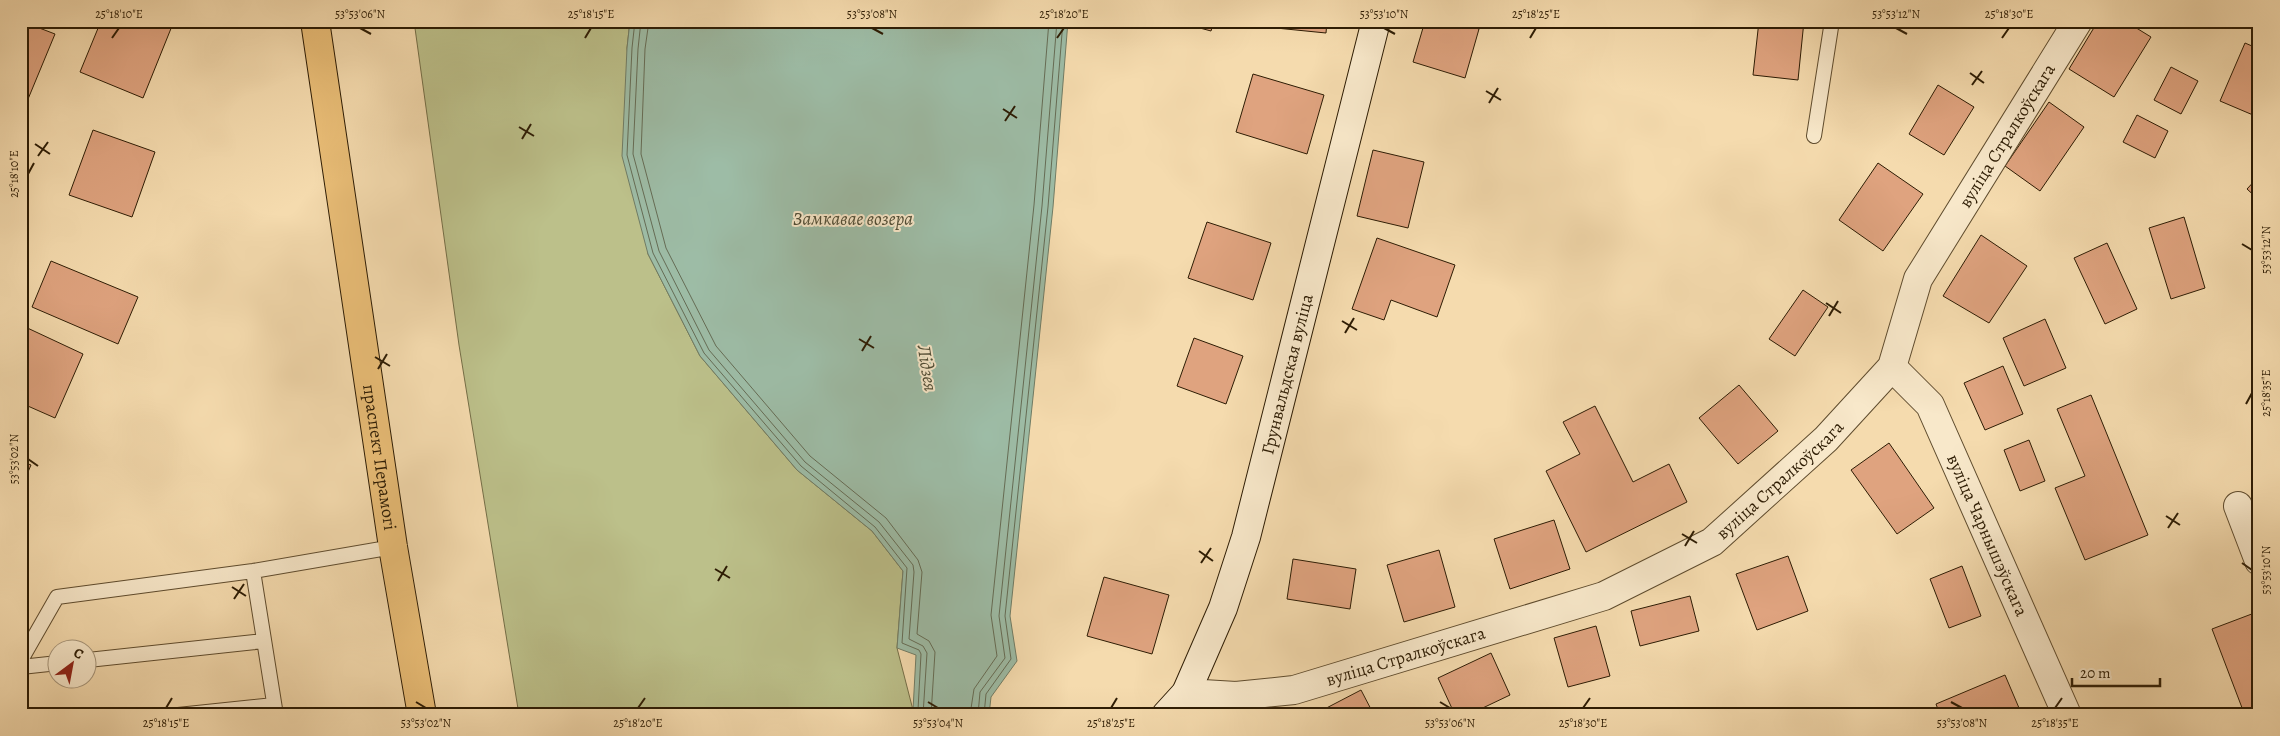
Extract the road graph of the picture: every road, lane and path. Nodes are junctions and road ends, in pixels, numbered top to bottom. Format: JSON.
{"nodes":[{"id":1,"x":315,"y":21,"type":"edge"},
{"id":2,"x":1376,"y":21,"type":"edge"},
{"id":3,"x":1832,"y":21,"type":"edge"},
{"id":4,"x":2078,"y":21,"type":"edge"},
{"id":5,"x":1814,"y":136,"type":"dead end"},
{"id":6,"x":1892,"y":367,"type":"junction"},
{"id":7,"x":2238,"y":506,"type":"dead end"},
{"id":8,"x":393,"y":548,"type":"junction"},
{"id":9,"x":2259,"y":561,"type":"edge"},
{"id":10,"x":253,"y":571,"type":"junction"},
{"id":11,"x":264,"y":641,"type":"junction"},
{"id":12,"x":98,"y":659,"type":"edge"},
{"id":13,"x":21,"y":660,"type":"edge"},
{"id":14,"x":48,"y":664,"type":"edge"},
{"id":15,"x":21,"y":667,"type":"edge"},
{"id":16,"x":1186,"y":693,"type":"junction"},
{"id":17,"x":275,"y":710,"type":"edge"},
{"id":18,"x":178,"y":715,"type":"edge"},
{"id":19,"x":422,"y":715,"type":"edge"},
{"id":20,"x":1166,"y":715,"type":"edge"},
{"id":21,"x":2066,"y":715,"type":"edge"}],
"edges":[{"from":1,"to":8,"type":"main road","name":"праспект Перамогі"},
{"from":2,"to":16,"type":"street","name":"Грунвальдская вуліца"},
{"from":3,"to":5,"type":"lane"},
{"from":4,"to":6,"type":"street","name":"вуліца Стралкоўскага"},
{"from":6,"to":16,"type":"street","name":"вуліца Стралкоўскага"},
{"from":6,"to":21,"type":"street","name":"вуліца Чарнышэўскага"},
{"from":7,"to":9,"type":"street"},
{"from":8,"to":10,"type":"lane"},
{"from":8,"to":19,"type":"main road","name":"праспект Перамогі"},
{"from":10,"to":11,"type":"lane"},
{"from":10,"to":13,"type":"lane"},
{"from":11,"to":12,"type":"lane"},
{"from":11,"to":17,"type":"lane"},
{"from":14,"to":15,"type":"lane"},
{"from":16,"to":20,"type":"street","name":"Грунвальдская вуліца"},
{"from":17,"to":18,"type":"lane"}]}
